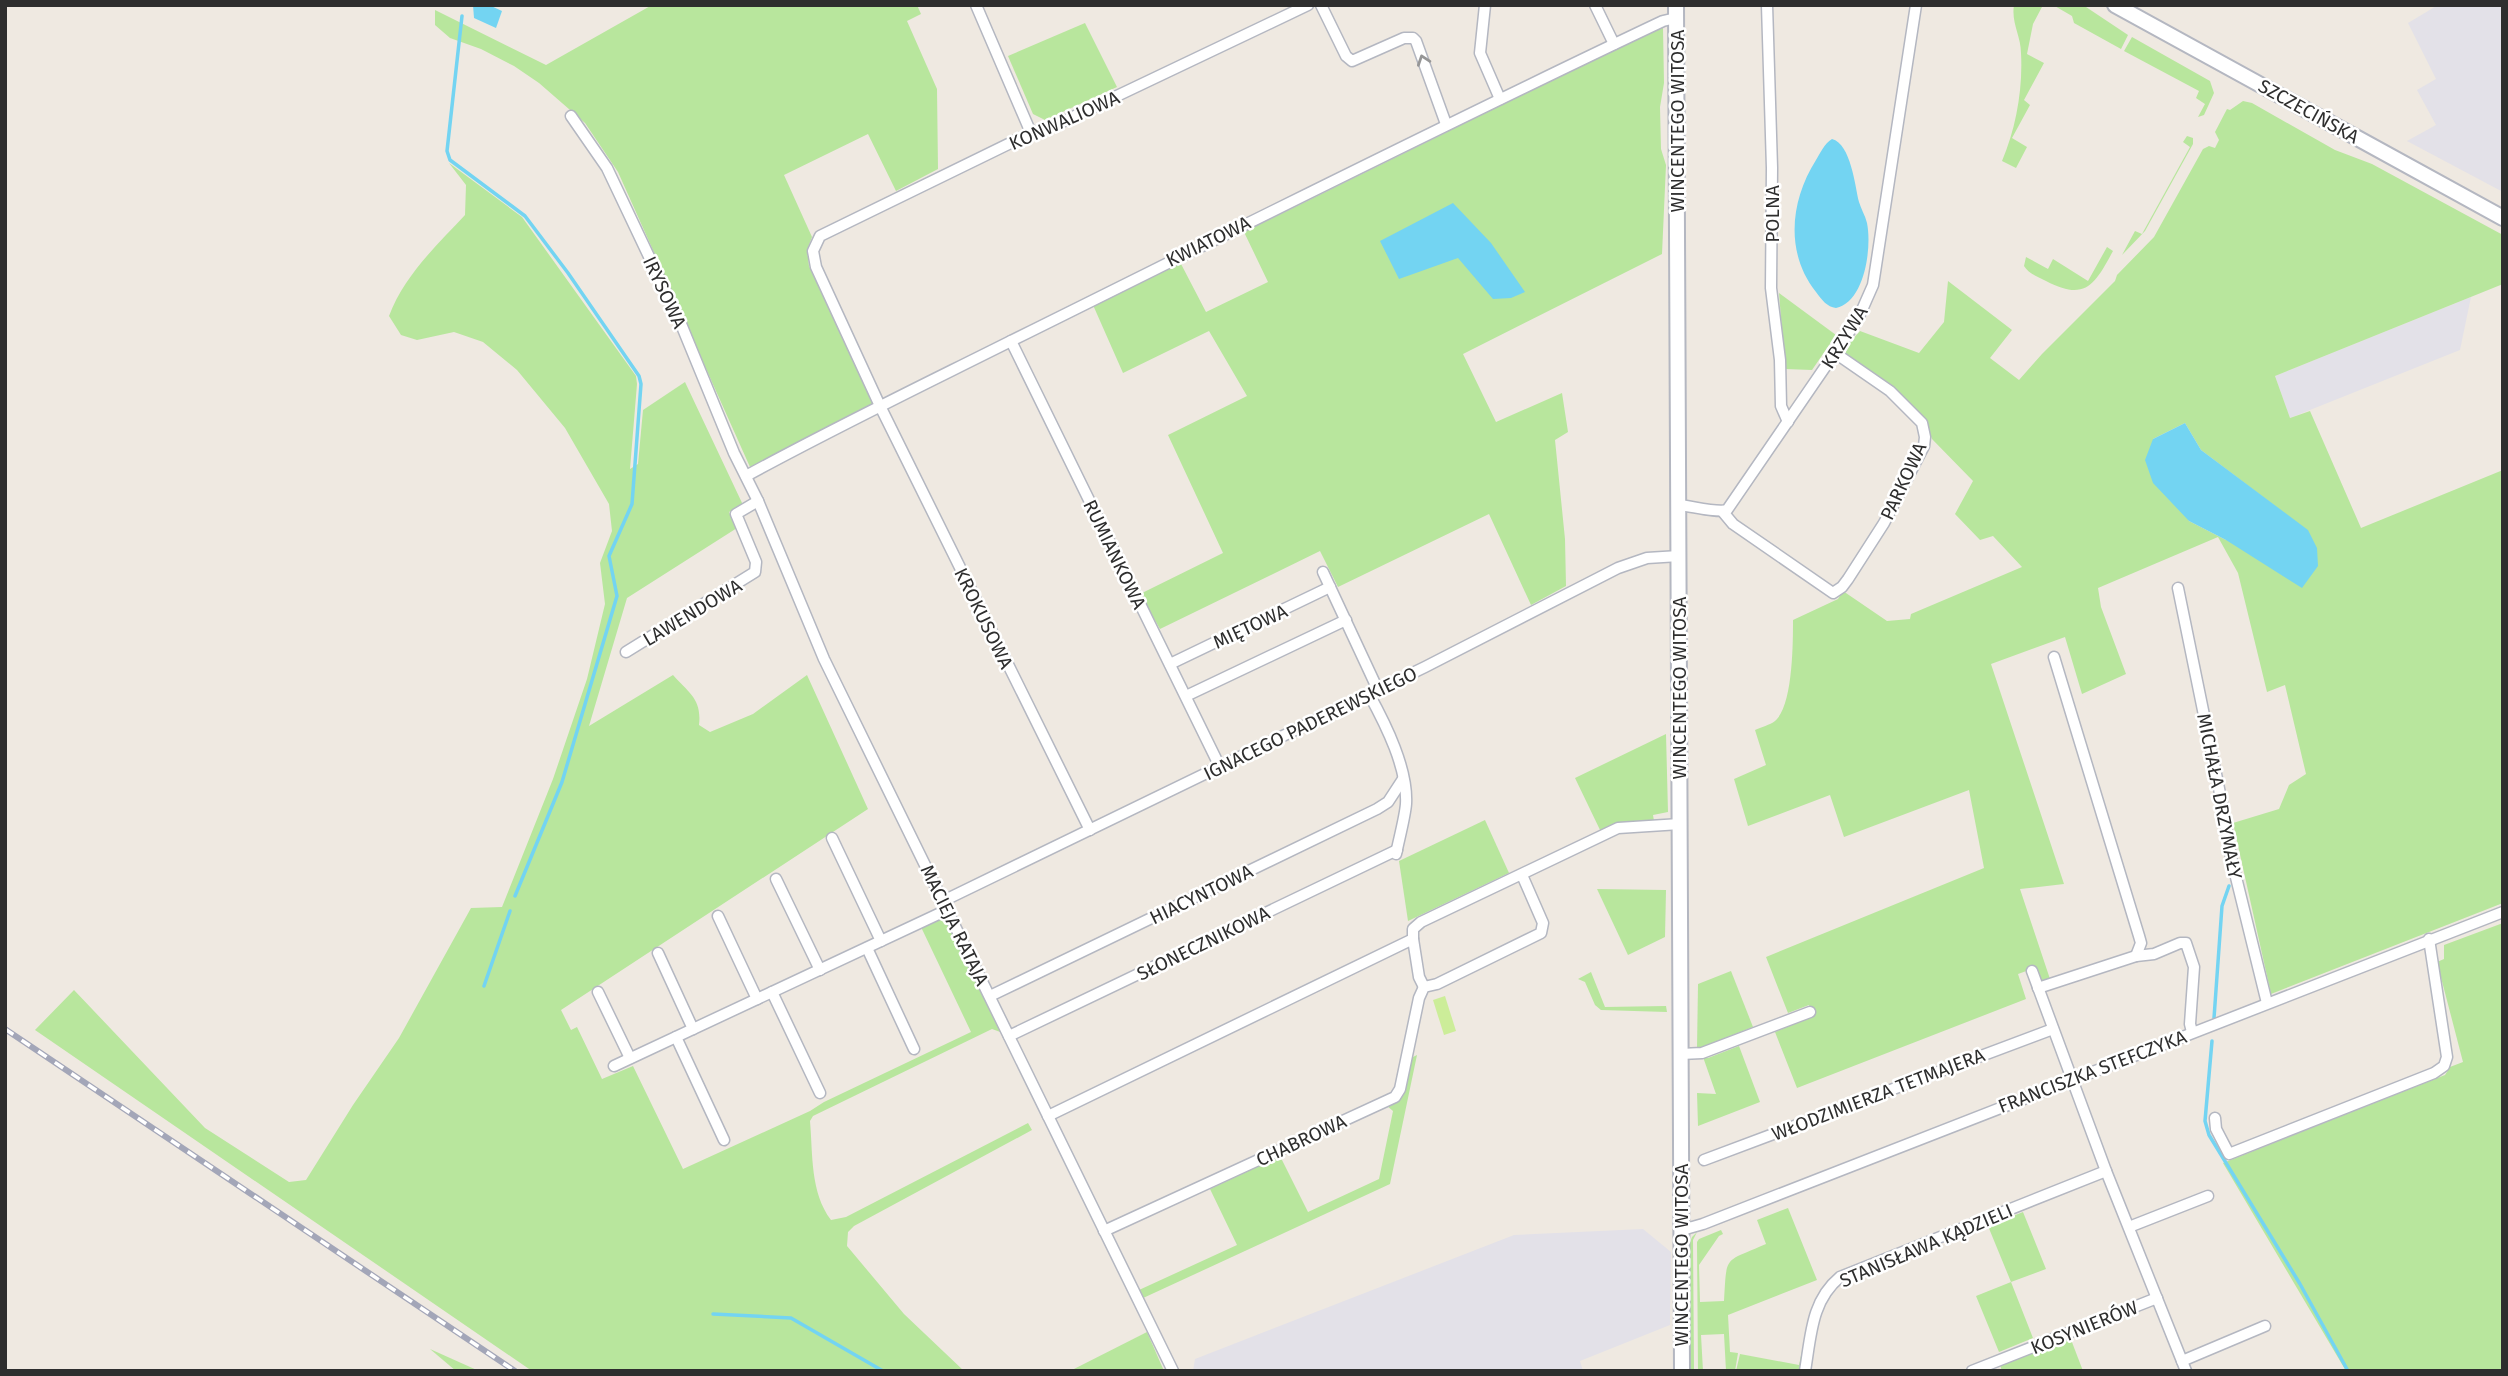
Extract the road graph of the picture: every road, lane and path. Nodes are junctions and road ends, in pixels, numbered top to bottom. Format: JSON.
{"nodes":[{"id":1,"x":976,"y":5,"type":"edge"},
{"id":2,"x":1308,"y":5,"type":"edge"},
{"id":3,"x":1321,"y":5,"type":"edge"},
{"id":4,"x":1485,"y":5,"type":"edge"},
{"id":5,"x":1595,"y":5,"type":"edge"},
{"id":6,"x":1767,"y":5,"type":"edge"},
{"id":7,"x":1916,"y":5,"type":"edge"},
{"id":8,"x":2115,"y":5,"type":"edge"},
{"id":9,"x":1676,"y":12,"type":"edge"},
{"id":10,"x":1614,"y":44,"type":"junction"},
{"id":11,"x":1500,"y":99,"type":"junction"},
{"id":12,"x":571,"y":116,"type":"dead end"},
{"id":13,"x":1446,"y":124,"type":"junction"},
{"id":14,"x":1031,"y":133,"type":"junction"},
{"id":15,"x":2503,"y":218,"type":"edge"},
{"id":16,"x":820,"y":236,"type":"joint"},
{"id":17,"x":1011,"y":341,"type":"junction"},
{"id":18,"x":1835,"y":353,"type":"junction"},
{"id":19,"x":880,"y":406,"type":"junction"},
{"id":20,"x":1788,"y":422,"type":"junction"},
{"id":21,"x":746,"y":476,"type":"junction"},
{"id":22,"x":758,"y":501,"type":"junction"},
{"id":23,"x":1679,"y":505,"type":"junction"},
{"id":24,"x":1723,"y":512,"type":"junction"},
{"id":25,"x":1679,"y":556,"type":"junction"},
{"id":26,"x":1323,"y":572,"type":"dead end"},
{"id":27,"x":1330,"y":587,"type":"junction"},
{"id":28,"x":2178,"y":588,"type":"dead end"},
{"id":29,"x":1346,"y":620,"type":"junction"},
{"id":30,"x":626,"y":652,"type":"dead end"},
{"id":31,"x":2054,"y":657,"type":"dead end"},
{"id":32,"x":1170,"y":664,"type":"junction"},
{"id":33,"x":1374,"y":692,"type":"junction"},
{"id":34,"x":1186,"y":696,"type":"junction"},
{"id":35,"x":1220,"y":767,"type":"junction"},
{"id":36,"x":1403,"y":779,"type":"junction"},
{"id":37,"x":1680,"y":824,"type":"junction"},
{"id":38,"x":1090,"y":830,"type":"junction"},
{"id":39,"x":832,"y":838,"type":"dead end"},
{"id":40,"x":1522,"y":875,"type":"junction"},
{"id":41,"x":776,"y":878,"type":"dead end"},
{"id":42,"x":945,"y":906,"type":"junction"},
{"id":43,"x":2503,"y":912,"type":"edge"},
{"id":44,"x":718,"y":916,"type":"dead end"},
{"id":45,"x":1413,"y":939,"type":"junction"},
{"id":46,"x":2429,"y":940,"type":"junction"},
{"id":47,"x":881,"y":941,"type":"junction"},
{"id":48,"x":867,"y":948,"type":"junction"},
{"id":49,"x":658,"y":953,"type":"dead end"},
{"id":50,"x":2136,"y":956,"type":"junction"},
{"id":51,"x":820,"y":970,"type":"junction"},
{"id":52,"x":2032,"y":971,"type":"dead end"},
{"id":53,"x":1424,"y":987,"type":"junction"},
{"id":54,"x":2038,"y":988,"type":"junction"},
{"id":55,"x":598,"y":992,"type":"dead end"},
{"id":56,"x":772,"y":992,"type":"junction"},
{"id":57,"x":990,"y":996,"type":"junction"},
{"id":58,"x":757,"y":999,"type":"junction"},
{"id":59,"x":2267,"y":1003,"type":"junction"},
{"id":60,"x":1810,"y":1012,"type":"dead end"},
{"id":61,"x":693,"y":1029,"type":"junction"},
{"id":62,"x":2053,"y":1029,"type":"junction"},
{"id":63,"x":2192,"y":1032,"type":"junction"},
{"id":64,"x":1009,"y":1036,"type":"junction"},
{"id":65,"x":676,"y":1037,"type":"junction"},
{"id":66,"x":915,"y":1049,"type":"dead end"},
{"id":67,"x":1681,"y":1054,"type":"junction"},
{"id":68,"x":630,"y":1058,"type":"junction"},
{"id":69,"x":614,"y":1066,"type":"dead end"},
{"id":70,"x":2072,"y":1080,"type":"junction"},
{"id":71,"x":820,"y":1093,"type":"dead end"},
{"id":72,"x":1048,"y":1116,"type":"junction"},
{"id":73,"x":2215,"y":1118,"type":"dead end"},
{"id":74,"x":724,"y":1140,"type":"dead end"},
{"id":75,"x":1704,"y":1160,"type":"dead end"},
{"id":76,"x":2106,"y":1171,"type":"junction"},
{"id":77,"x":2208,"y":1196,"type":"dead end"},
{"id":78,"x":2129,"y":1227,"type":"junction"},
{"id":79,"x":1682,"y":1230,"type":"junction"},
{"id":80,"x":1104,"y":1231,"type":"junction"},
{"id":81,"x":2157,"y":1298,"type":"junction"},
{"id":82,"x":2265,"y":1326,"type":"dead end"},
{"id":83,"x":2184,"y":1366,"type":"edge"},
{"id":84,"x":1173,"y":1371,"type":"edge"},
{"id":85,"x":1682,"y":1371,"type":"edge"},
{"id":86,"x":1805,"y":1371,"type":"edge"},
{"id":87,"x":1972,"y":1371,"type":"edge"}],
"edges":[{"from":1,"to":14,"type":"street"},
{"from":2,"to":14,"type":"street","name":"KONWALIOWA"},
{"from":13,"to":3,"type":"street","one_way":true},
{"from":4,"to":11,"type":"street"},
{"from":5,"to":10,"type":"street"},
{"from":6,"to":20,"type":"street","name":"POLNA"},
{"from":7,"to":18,"type":"street","name":"KRZYWA"},
{"from":8,"to":15,"type":"street","name":"SZCZECIŃSKA"},
{"from":9,"to":10,"type":"street","name":"KWIATOWA"},
{"from":9,"to":23,"type":"street","name":"WINCENTEGO WITOSA"},
{"from":10,"to":11,"type":"street","name":"KWIATOWA"},
{"from":11,"to":13,"type":"street","name":"KWIATOWA"},
{"from":12,"to":21,"type":"street","name":"IRYSOWA"},
{"from":13,"to":17,"type":"street","name":"KWIATOWA"},
{"from":14,"to":16,"type":"street","name":"KONWALIOWA"},
{"from":16,"to":19,"type":"street","name":"KROKUSOWA"},
{"from":17,"to":19,"type":"street","name":"KWIATOWA"},
{"from":17,"to":32,"type":"street","name":"RUMIANKOWA"},
{"from":18,"to":20,"type":"street","name":"KRZYWA"},
{"from":18,"to":24,"type":"street","name":"PARKOWA"},
{"from":19,"to":21,"type":"street","name":"KWIATOWA"},
{"from":19,"to":38,"type":"street","name":"KROKUSOWA"},
{"from":20,"to":24,"type":"street","name":"KRZYWA"},
{"from":21,"to":22,"type":"street","name":"MACIEJA RATAJA"},
{"from":22,"to":30,"type":"street","name":"LAWENDOWA"},
{"from":22,"to":42,"type":"street","name":"MACIEJA RATAJA"},
{"from":23,"to":24,"type":"street"},
{"from":23,"to":25,"type":"street","name":"WINCENTEGO WITOSA"},
{"from":25,"to":33,"type":"street","name":"IGNACEGO PADEREWSKIEGO"},
{"from":25,"to":37,"type":"street","name":"WINCENTEGO WITOSA"},
{"from":26,"to":27,"type":"street"},
{"from":27,"to":29,"type":"street"},
{"from":27,"to":32,"type":"street","name":"MIĘTOWA"},
{"from":28,"to":59,"type":"street","name":"MICHAŁA DRZYMAŁY"},
{"from":29,"to":33,"type":"street"},
{"from":29,"to":34,"type":"street"},
{"from":31,"to":50,"type":"street"},
{"from":32,"to":34,"type":"street","name":"RUMIANKOWA"},
{"from":33,"to":35,"type":"street","name":"IGNACEGO PADEREWSKIEGO"},
{"from":33,"to":36,"type":"street"},
{"from":34,"to":35,"type":"street","name":"RUMIANKOWA"},
{"from":35,"to":38,"type":"street","name":"IGNACEGO PADEREWSKIEGO"},
{"from":36,"to":57,"type":"street","name":"HIACYNTOWA"},
{"from":36,"to":64,"type":"street","name":"SŁONECZNIKOWA"},
{"from":37,"to":40,"type":"street"},
{"from":37,"to":67,"type":"street","name":"WINCENTEGO WITOSA"},
{"from":38,"to":42,"type":"street","name":"IGNACEGO PADEREWSKIEGO"},
{"from":39,"to":47,"type":"street"},
{"from":40,"to":45,"type":"street"},
{"from":40,"to":53,"type":"street"},
{"from":41,"to":51,"type":"street"},
{"from":42,"to":47,"type":"street","name":"IGNACEGO PADEREWSKIEGO"},
{"from":42,"to":57,"type":"street","name":"MACIEJA RATAJA"},
{"from":43,"to":46,"type":"street","name":"FRANCISZKA STEFCZYKA"},
{"from":44,"to":58,"type":"street"},
{"from":45,"to":53,"type":"street"},
{"from":45,"to":72,"type":"street"},
{"from":46,"to":59,"type":"street","name":"FRANCISZKA STEFCZYKA"},
{"from":46,"to":73,"type":"street"},
{"from":47,"to":48,"type":"street","name":"IGNACEGO PADEREWSKIEGO"},
{"from":48,"to":51,"type":"street","name":"IGNACEGO PADEREWSKIEGO"},
{"from":48,"to":66,"type":"street"},
{"from":49,"to":61,"type":"street"},
{"from":50,"to":54,"type":"street"},
{"from":50,"to":63,"type":"street"},
{"from":51,"to":56,"type":"street","name":"IGNACEGO PADEREWSKIEGO"},
{"from":52,"to":54,"type":"street","name":"KOSYNIERÓW"},
{"from":53,"to":80,"type":"street","name":"CHABROWA"},
{"from":54,"to":62,"type":"street","name":"KOSYNIERÓW"},
{"from":55,"to":68,"type":"street"},
{"from":56,"to":58,"type":"street","name":"IGNACEGO PADEREWSKIEGO"},
{"from":56,"to":71,"type":"street"},
{"from":57,"to":64,"type":"street","name":"MACIEJA RATAJA"},
{"from":58,"to":61,"type":"street","name":"IGNACEGO PADEREWSKIEGO"},
{"from":59,"to":63,"type":"street","name":"FRANCISZKA STEFCZYKA"},
{"from":60,"to":67,"type":"street"},
{"from":61,"to":65,"type":"street","name":"IGNACEGO PADEREWSKIEGO"},
{"from":62,"to":70,"type":"street","name":"KOSYNIERÓW"},
{"from":62,"to":75,"type":"street","name":"WŁODZIMIERZA TETMAJERA"},
{"from":63,"to":70,"type":"street","name":"FRANCISZKA STEFCZYKA"},
{"from":64,"to":72,"type":"street","name":"MACIEJA RATAJA"},
{"from":65,"to":68,"type":"street","name":"IGNACEGO PADEREWSKIEGO"},
{"from":65,"to":74,"type":"street"},
{"from":67,"to":79,"type":"street","name":"WINCENTEGO WITOSA"},
{"from":68,"to":69,"type":"street","name":"IGNACEGO PADEREWSKIEGO"},
{"from":70,"to":76,"type":"street","name":"KOSYNIERÓW"},
{"from":70,"to":79,"type":"street","name":"FRANCISZKA STEFCZYKA"},
{"from":72,"to":80,"type":"street","name":"MACIEJA RATAJA"},
{"from":76,"to":78,"type":"street","name":"KOSYNIERÓW"},
{"from":76,"to":86,"type":"street","name":"STANISŁAWA KĄDZIELI"},
{"from":77,"to":78,"type":"street"},
{"from":78,"to":81,"type":"street","name":"KOSYNIERÓW"},
{"from":79,"to":85,"type":"street","name":"WINCENTEGO WITOSA"},
{"from":80,"to":84,"type":"street","name":"MACIEJA RATAJA"},
{"from":81,"to":83,"type":"street","name":"KOSYNIERÓW"},
{"from":81,"to":87,"type":"street","name":"KOSYNIERÓW"},
{"from":82,"to":83,"type":"street"}]}
